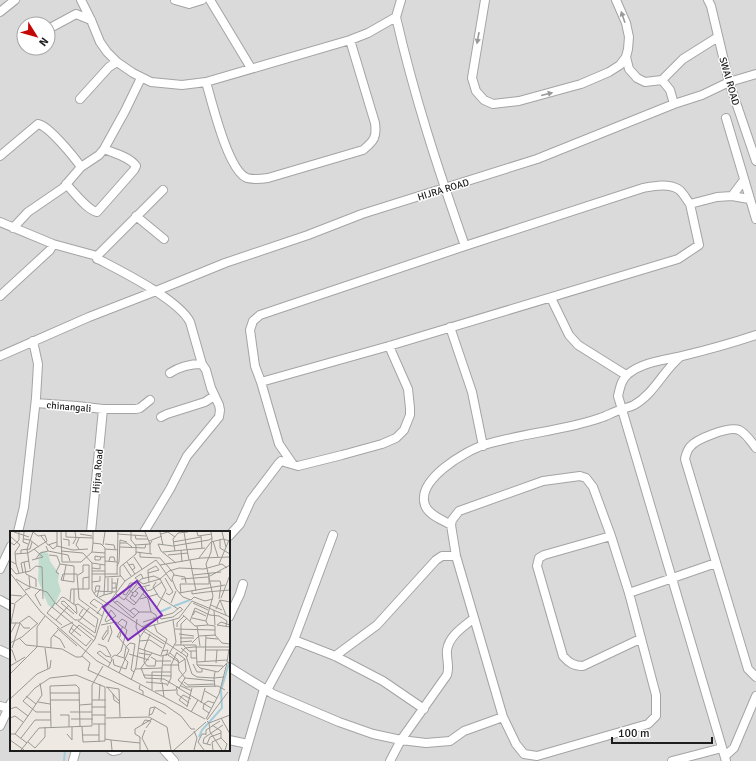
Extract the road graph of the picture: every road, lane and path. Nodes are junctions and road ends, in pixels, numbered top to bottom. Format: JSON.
{"nodes":[{"id":1,"x":15,"y":0,"type":"edge"},
{"id":2,"x":81,"y":0,"type":"edge"},
{"id":3,"x":175,"y":0,"type":"edge"},
{"id":4,"x":202,"y":0,"type":"edge"},
{"id":5,"x":210,"y":0,"type":"edge"},
{"id":6,"x":401,"y":0,"type":"edge"},
{"id":7,"x":485,"y":0,"type":"edge"},
{"id":8,"x":616,"y":0,"type":"edge"},
{"id":9,"x":708,"y":0,"type":"edge"},
{"id":10,"x":0,"y":12,"type":"edge"},
{"id":11,"x":396,"y":17,"type":"junction"},
{"id":12,"x":91,"y":20,"type":"junction"},
{"id":13,"x":56,"y":25,"type":"edge"},
{"id":14,"x":718,"y":37,"type":"junction"},
{"id":15,"x":350,"y":40,"type":"junction"},
{"id":16,"x":626,"y":57,"type":"junction"},
{"id":17,"x":117,"y":62,"type":"junction"},
{"id":18,"x":251,"y":68,"type":"junction"},
{"id":19,"x":756,"y":74,"type":"edge"},
{"id":20,"x":141,"y":78,"type":"junction"},
{"id":21,"x":662,"y":80,"type":"junction"},
{"id":22,"x":206,"y":82,"type":"junction"},
{"id":23,"x":729,"y":82,"type":"junction"},
{"id":24,"x":80,"y":100,"type":"dead end"},
{"id":25,"x":674,"y":104,"type":"junction"},
{"id":26,"x":726,"y":118,"type":"dead end"},
{"id":27,"x":104,"y":149,"type":"junction"},
{"id":28,"x":0,"y":156,"type":"edge"},
{"id":29,"x":756,"y":161,"type":"edge"},
{"id":30,"x":81,"y":167,"type":"junction"},
{"id":31,"x":744,"y":180,"type":"junction"},
{"id":32,"x":66,"y":184,"type":"junction"},
{"id":33,"x":445,"y":189,"type":"junction"},
{"id":34,"x":162,"y":190,"type":"dead end"},
{"id":35,"x":732,"y":196,"type":"junction"},
{"id":36,"x":749,"y":199,"type":"junction"},
{"id":37,"x":690,"y":204,"type":"junction"},
{"id":38,"x":136,"y":216,"type":"junction"},
{"id":39,"x":756,"y":218,"type":"edge"},
{"id":40,"x":0,"y":222,"type":"edge"},
{"id":41,"x":13,"y":228,"type":"junction"},
{"id":42,"x":164,"y":239,"type":"dead end"},
{"id":43,"x":53,"y":244,"type":"junction"},
{"id":44,"x":465,"y":246,"type":"junction"},
{"id":45,"x":97,"y":256,"type":"junction"},
{"id":46,"x":156,"y":291,"type":"junction"},
{"id":47,"x":0,"y":296,"type":"edge"},
{"id":48,"x":550,"y":298,"type":"junction"},
{"id":49,"x":450,"y":327,"type":"junction"},
{"id":50,"x":756,"y":335,"type":"edge"},
{"id":51,"x":33,"y":341,"type":"junction"},
{"id":52,"x":389,"y":346,"type":"junction"},
{"id":53,"x":0,"y":356,"type":"edge"},
{"id":54,"x":682,"y":356,"type":"junction"},
{"id":55,"x":202,"y":364,"type":"junction"},
{"id":56,"x":170,"y":373,"type":"dead end"},
{"id":57,"x":626,"y":375,"type":"junction"},
{"id":58,"x":261,"y":382,"type":"junction"},
{"id":59,"x":214,"y":396,"type":"junction"},
{"id":60,"x":150,"y":400,"type":"dead end"},
{"id":61,"x":36,"y":403,"type":"junction"},
{"id":62,"x":103,"y":409,"type":"junction"},
{"id":63,"x":621,"y":409,"type":"junction"},
{"id":64,"x":161,"y":417,"type":"dead end"},
{"id":65,"x":483,"y":446,"type":"junction"},
{"id":66,"x":756,"y":448,"type":"edge"},
{"id":67,"x":292,"y":463,"type":"junction"},
{"id":68,"x":451,"y":525,"type":"junction"},
{"id":69,"x":18,"y":531,"type":"edge"},
{"id":70,"x":91,"y":531,"type":"edge"},
{"id":71,"x":145,"y":531,"type":"edge"},
{"id":72,"x":230,"y":535,"type":"edge"},
{"id":73,"x":333,"y":535,"type":"dead end"},
{"id":74,"x":611,"y":536,"type":"junction"},
{"id":75,"x":10,"y":548,"type":"edge"},
{"id":76,"x":456,"y":556,"type":"junction"},
{"id":77,"x":716,"y":563,"type":"junction"},
{"id":78,"x":0,"y":569,"type":"edge"},
{"id":79,"x":672,"y":577,"type":"junction"},
{"id":80,"x":242,"y":584,"type":"dead end"},
{"id":81,"x":629,"y":593,"type":"junction"},
{"id":82,"x":0,"y":600,"type":"edge"},
{"id":83,"x":10,"y":605,"type":"edge"},
{"id":84,"x":230,"y":615,"type":"edge"},
{"id":85,"x":473,"y":619,"type":"junction"},
{"id":86,"x":640,"y":639,"type":"junction"},
{"id":87,"x":294,"y":640,"type":"junction"},
{"id":88,"x":0,"y":650,"type":"edge"},
{"id":89,"x":10,"y":655,"type":"edge"},
{"id":90,"x":335,"y":656,"type":"junction"},
{"id":91,"x":230,"y":668,"type":"edge"},
{"id":92,"x":756,"y":677,"type":"edge"},
{"id":93,"x":265,"y":689,"type":"junction"},
{"id":94,"x":756,"y":696,"type":"edge"},
{"id":95,"x":6,"y":706,"type":"edge"},
{"id":96,"x":424,"y":709,"type":"junction"},
{"id":97,"x":502,"y":717,"type":"junction"},
{"id":98,"x":0,"y":726,"type":"edge"},
{"id":99,"x":230,"y":740,"type":"edge"},
{"id":100,"x":401,"y":740,"type":"junction"},
{"id":101,"x":248,"y":744,"type":"junction"},
{"id":102,"x":76,"y":751,"type":"edge"},
{"id":103,"x":165,"y":751,"type":"edge"},
{"id":104,"x":724,"y":755,"type":"edge"},
{"id":105,"x":73,"y":761,"type":"edge"},
{"id":106,"x":174,"y":761,"type":"edge"},
{"id":107,"x":243,"y":761,"type":"edge"},
{"id":108,"x":390,"y":761,"type":"edge"},
{"id":109,"x":672,"y":761,"type":"edge"}],
"edges":[{"from":1,"to":10,"type":"street"},
{"from":2,"to":12,"type":"street"},
{"from":3,"to":4,"type":"street"},
{"from":5,"to":18,"type":"street"},
{"from":6,"to":11,"type":"street"},
{"from":7,"to":16,"type":"street","one_way":true},
{"from":16,"to":8,"type":"street","one_way":true},
{"from":9,"to":14,"type":"street","name":"SWAI ROAD"},
{"from":11,"to":15,"type":"street"},
{"from":11,"to":33,"type":"street"},
{"from":12,"to":13,"type":"street"},
{"from":12,"to":17,"type":"street"},
{"from":14,"to":21,"type":"street"},
{"from":14,"to":23,"type":"street","name":"SWAI ROAD"},
{"from":15,"to":18,"type":"street"},
{"from":15,"to":22,"type":"street"},
{"from":16,"to":21,"type":"street"},
{"from":17,"to":20,"type":"street"},
{"from":17,"to":24,"type":"street"},
{"from":18,"to":22,"type":"street"},
{"from":19,"to":23,"type":"street","name":"HIJRA ROAD"},
{"from":20,"to":22,"type":"street"},
{"from":20,"to":27,"type":"street"},
{"from":21,"to":25,"type":"street"},
{"from":23,"to":25,"type":"street","name":"HIJRA ROAD"},
{"from":23,"to":29,"type":"street","name":"SWAI ROAD"},
{"from":25,"to":33,"type":"street","name":"HIJRA ROAD"},
{"from":26,"to":31,"type":"street"},
{"from":27,"to":30,"type":"street"},
{"from":27,"to":32,"type":"street"},
{"from":28,"to":30,"type":"street"},
{"from":30,"to":32,"type":"street"},
{"from":31,"to":35,"type":"street"},
{"from":31,"to":36,"type":"street"},
{"from":32,"to":41,"type":"street"},
{"from":33,"to":44,"type":"street"},
{"from":33,"to":46,"type":"street","name":"HIJRA ROAD"},
{"from":34,"to":38,"type":"street"},
{"from":35,"to":36,"type":"street"},
{"from":35,"to":37,"type":"street"},
{"from":36,"to":39,"type":"street"},
{"from":37,"to":44,"type":"street"},
{"from":37,"to":48,"type":"street"},
{"from":38,"to":42,"type":"street"},
{"from":38,"to":45,"type":"street"},
{"from":40,"to":41,"type":"street"},
{"from":41,"to":43,"type":"street"},
{"from":43,"to":45,"type":"street"},
{"from":43,"to":47,"type":"street"},
{"from":44,"to":58,"type":"street"},
{"from":45,"to":46,"type":"street"},
{"from":46,"to":51,"type":"street","name":"HIJRA ROAD"},
{"from":46,"to":55,"type":"street"},
{"from":48,"to":49,"type":"street"},
{"from":48,"to":57,"type":"street"},
{"from":49,"to":52,"type":"street"},
{"from":49,"to":65,"type":"street"},
{"from":50,"to":54,"type":"street"},
{"from":51,"to":53,"type":"street","name":"HIJRA ROAD"},
{"from":51,"to":61,"type":"street"},
{"from":52,"to":58,"type":"street"},
{"from":52,"to":67,"type":"street"},
{"from":54,"to":57,"type":"street"},
{"from":54,"to":63,"type":"street"},
{"from":55,"to":56,"type":"street"},
{"from":55,"to":59,"type":"street"},
{"from":57,"to":63,"type":"street"},
{"from":58,"to":67,"type":"street"},
{"from":59,"to":64,"type":"street"},
{"from":59,"to":71,"type":"street"},
{"from":60,"to":62,"type":"street","name":"chinangali"},
{"from":61,"to":62,"type":"street","name":"chinangali"},
{"from":61,"to":69,"type":"street"},
{"from":62,"to":70,"type":"street","name":"Hijra Road"},
{"from":63,"to":65,"type":"street"},
{"from":63,"to":79,"type":"street"},
{"from":65,"to":68,"type":"street"},
{"from":66,"to":77,"type":"street"},
{"from":67,"to":72,"type":"street"},
{"from":68,"to":74,"type":"street"},
{"from":68,"to":76,"type":"street"},
{"from":73,"to":87,"type":"street"},
{"from":74,"to":81,"type":"street"},
{"from":74,"to":86,"type":"street"},
{"from":75,"to":78,"type":"street"},
{"from":76,"to":85,"type":"street"},
{"from":76,"to":90,"type":"street"},
{"from":77,"to":79,"type":"street"},
{"from":77,"to":92,"type":"street"},
{"from":79,"to":81,"type":"street"},
{"from":79,"to":104,"type":"street"},
{"from":80,"to":84,"type":"street"},
{"from":81,"to":86,"type":"street"},
{"from":82,"to":83,"type":"street"},
{"from":85,"to":96,"type":"street"},
{"from":85,"to":97,"type":"street"},
{"from":86,"to":97,"type":"street"},
{"from":87,"to":90,"type":"street"},
{"from":87,"to":93,"type":"street"},
{"from":88,"to":89,"type":"street"},
{"from":90,"to":96,"type":"street"},
{"from":91,"to":93,"type":"street"},
{"from":93,"to":100,"type":"street"},
{"from":93,"to":101,"type":"street"},
{"from":94,"to":104,"type":"street"},
{"from":95,"to":98,"type":"street"},
{"from":96,"to":100,"type":"street"},
{"from":97,"to":100,"type":"street"},
{"from":99,"to":101,"type":"street"},
{"from":100,"to":108,"type":"street"},
{"from":101,"to":107,"type":"street"},
{"from":102,"to":105,"type":"street"},
{"from":103,"to":106,"type":"street"},
{"from":104,"to":109,"type":"street"}]}
